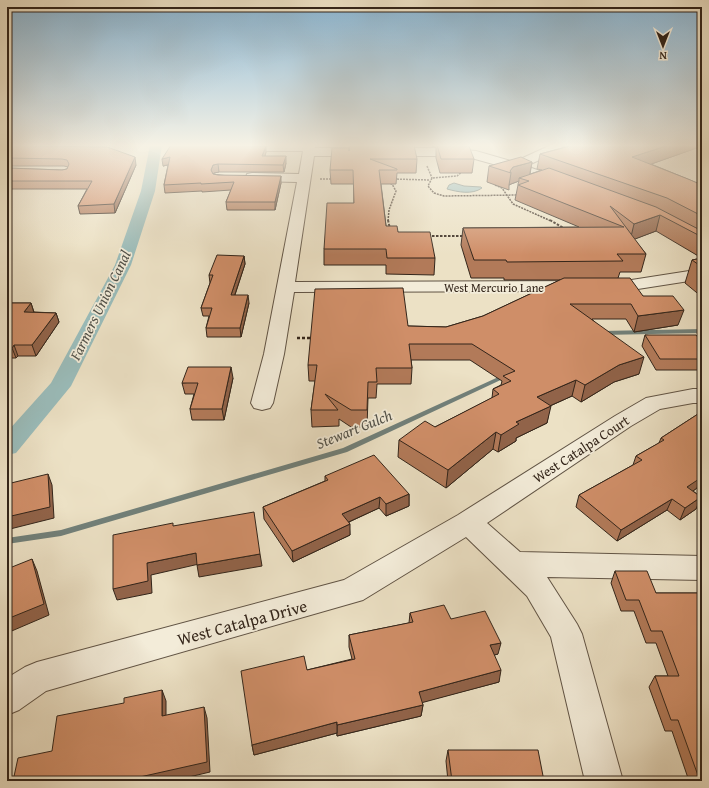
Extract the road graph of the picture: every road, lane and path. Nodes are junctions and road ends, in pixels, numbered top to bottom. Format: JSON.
{"nodes":[{"id":1,"x":304,"y":182,"type":"edge"},
{"id":2,"x":385,"y":182,"type":"edge"},
{"id":3,"x":429,"y":182,"type":"edge"},
{"id":4,"x":495,"y":182,"type":"edge"},
{"id":5,"x":538,"y":182,"type":"edge"},
{"id":6,"x":556,"y":182,"type":"edge"},
{"id":7,"x":524,"y":189,"type":"joint"},
{"id":8,"x":576,"y":189,"type":"edge"},
{"id":9,"x":508,"y":195,"type":"junction"},
{"id":10,"x":570,"y":231,"type":"edge"},
{"id":11,"x":386,"y":234,"type":"edge"},
{"id":12,"x":425,"y":236,"type":"edge"},
{"id":13,"x":468,"y":236,"type":"edge"},
{"id":14,"x":702,"y":274,"type":"edge"},
{"id":15,"x":286,"y":287,"type":"junction"},
{"id":16,"x":702,"y":396,"type":"edge"},
{"id":17,"x":262,"y":402,"type":"dead end"},
{"id":18,"x":468,"y":522,"type":"junction"},
{"id":19,"x":514,"y":564,"type":"junction"},
{"id":20,"x":702,"y":568,"type":"edge"},
{"id":21,"x":7,"y":698,"type":"edge"},
{"id":22,"x":604,"y":781,"type":"edge"}],
"edges":[{"from":1,"to":15,"type":"street"},
{"from":2,"to":11,"type":"path"},
{"from":3,"to":9,"type":"path"},
{"from":4,"to":9,"type":"path"},
{"from":5,"to":7,"type":"street"},
{"from":6,"to":8,"type":"street"},
{"from":7,"to":9,"type":"path"},
{"from":9,"to":10,"type":"path"},
{"from":12,"to":13,"type":"path"},
{"from":14,"to":15,"type":"street","name":"West Mercurio Lane"},
{"from":15,"to":17,"type":"street"},
{"from":16,"to":18,"type":"street","name":"West Catalpa Court"},
{"from":18,"to":19,"type":"street"},
{"from":18,"to":21,"type":"street","name":"West Catalpa Drive"},
{"from":19,"to":20,"type":"street"},
{"from":19,"to":22,"type":"street"}]}
